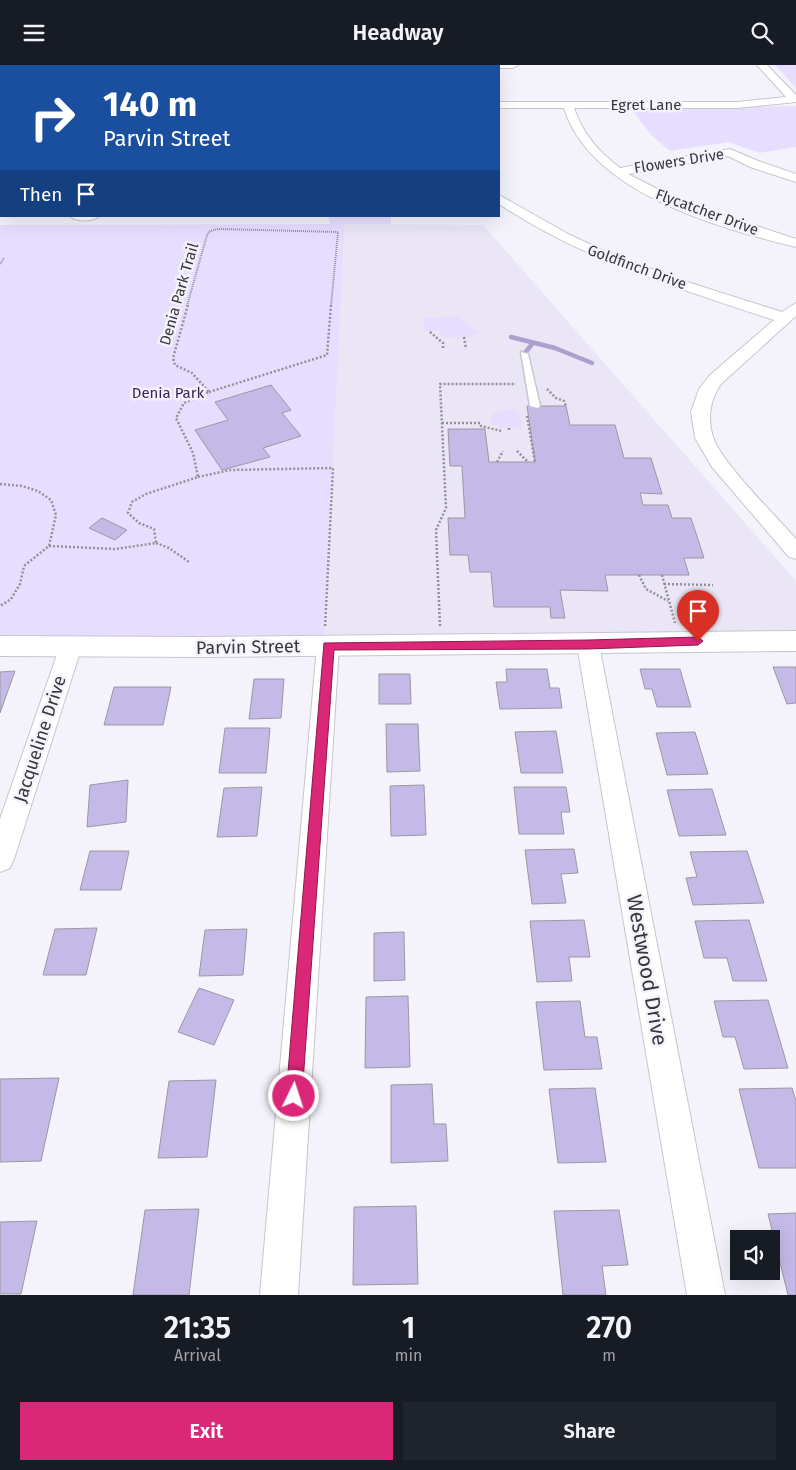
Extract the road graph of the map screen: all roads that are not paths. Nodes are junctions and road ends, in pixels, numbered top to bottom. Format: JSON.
{"nodes":[{"id":1,"x":500,"y":65,"type":"edge"},
{"id":2,"x":513,"y":65,"type":"edge"},
{"id":3,"x":762,"y":65,"type":"edge"},
{"id":4,"x":500,"y":105,"type":"edge"},
{"id":5,"x":568,"y":105,"type":"junction"},
{"id":6,"x":617,"y":171,"type":"junction"},
{"id":7,"x":796,"y":178,"type":"edge"},
{"id":8,"x":500,"y":200,"type":"edge"},
{"id":9,"x":796,"y":243,"type":"edge"},
{"id":10,"x":790,"y":313,"type":"edge"},
{"id":11,"x":524,"y":354,"type":"dead end"},
{"id":12,"x":535,"y":406,"type":"dead end"},
{"id":13,"x":796,"y":552,"type":"edge"},
{"id":14,"x":796,"y":641,"type":"edge"},
{"id":15,"x":588,"y":645,"type":"junction"},
{"id":16,"x":0,"y":646,"type":"edge"},
{"id":17,"x":71,"y":646,"type":"junction"},
{"id":18,"x":326,"y":646,"type":"junction"},
{"id":19,"x":0,"y":859,"type":"edge"},
{"id":20,"x":279,"y":1295,"type":"edge"},
{"id":21,"x":706,"y":1295,"type":"edge"}],
"edges":[{"from":1,"to":2,"type":"street"},
{"from":3,"to":5,"type":"street","name":"Egret Lane"},
{"from":4,"to":5,"type":"street","name":"Egret Lane"},
{"from":5,"to":6,"type":"street","name":"Flycatcher Drive"},
{"from":6,"to":7,"type":"street","name":"Flowers Drive"},
{"from":6,"to":9,"type":"street","name":"Flycatcher Drive"},
{"from":8,"to":10,"type":"street","name":"Goldfinch Drive"},
{"from":10,"to":13,"type":"street"},
{"from":11,"to":12,"type":"lane"},
{"from":14,"to":15,"type":"street","name":"Parvin Street"},
{"from":15,"to":18,"type":"street","name":"Parvin Street"},
{"from":15,"to":21,"type":"street","name":"Westwood Drive"},
{"from":16,"to":17,"type":"street","name":"Parvin Street"},
{"from":17,"to":18,"type":"street","name":"Parvin Street"},
{"from":17,"to":19,"type":"street","name":"Jacqueline Drive"},
{"from":18,"to":20,"type":"street"}]}
